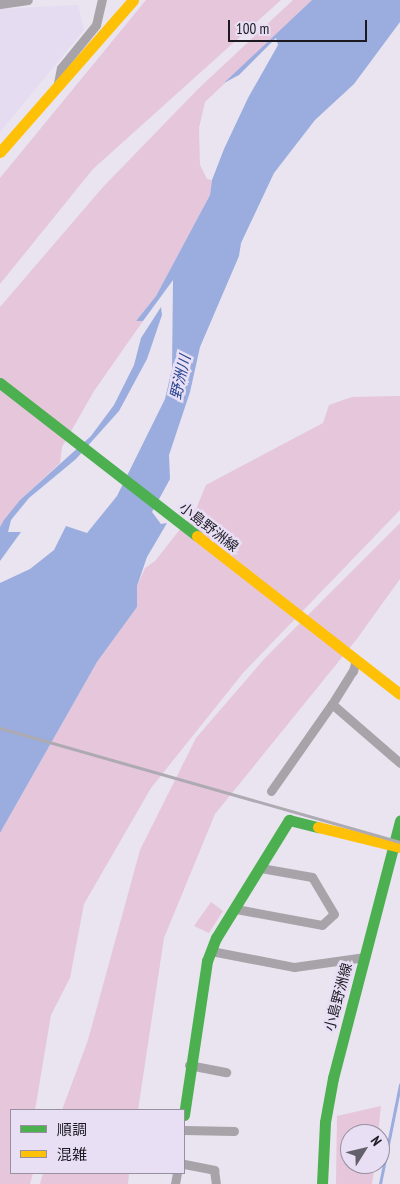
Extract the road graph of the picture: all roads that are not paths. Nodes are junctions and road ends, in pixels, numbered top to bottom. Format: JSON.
{"nodes":[{"id":1,"x":28,"y":0,"type":"edge"},
{"id":2,"x":102,"y":0,"type":"edge"},
{"id":3,"x":133,"y":0,"type":"edge"},
{"id":4,"x":0,"y":4,"type":"edge"},
{"id":5,"x":57,"y":90,"type":"junction"},
{"id":6,"x":0,"y":152,"type":"edge"},
{"id":7,"x":0,"y":383,"type":"edge"},
{"id":8,"x":352,"y":657,"type":"junction"},
{"id":9,"x":400,"y":694,"type":"edge"},
{"id":10,"x":332,"y":704,"type":"junction"},
{"id":11,"x":400,"y":763,"type":"edge"},
{"id":12,"x":271,"y":791,"type":"dead end"},
{"id":13,"x":400,"y":821,"type":"edge"},
{"id":14,"x":396,"y":847,"type":"edge"},
{"id":15,"x":261,"y":868,"type":"junction"},
{"id":16,"x":236,"y":909,"type":"junction"},
{"id":17,"x":211,"y":951,"type":"junction"},
{"id":18,"x":365,"y":957,"type":"junction"},
{"id":19,"x":189,"y":1065,"type":"junction"},
{"id":20,"x":226,"y":1072,"type":"dead end"},
{"id":21,"x":185,"y":1109,"type":"edge"},
{"id":22,"x":185,"y":1130,"type":"edge"},
{"id":23,"x":234,"y":1131,"type":"dead end"},
{"id":24,"x":185,"y":1164,"type":"edge"},
{"id":25,"x":216,"y":1184,"type":"edge"},
{"id":26,"x":322,"y":1184,"type":"edge"}],
"edges":[{"from":1,"to":4,"type":"street"},
{"from":2,"to":5,"type":"street"},
{"from":3,"to":5,"type":"main road"},
{"from":5,"to":6,"type":"main road"},
{"from":7,"to":8,"type":"main road","name":"小島野洲線"},
{"from":8,"to":9,"type":"main road","name":"小島野洲線"},
{"from":8,"to":10,"type":"street"},
{"from":10,"to":11,"type":"street"},
{"from":10,"to":12,"type":"street"},
{"from":13,"to":14,"type":"main road","name":"小島野洲線"},
{"from":14,"to":15,"type":"main road"},
{"from":14,"to":18,"type":"main road","name":"小島野洲線"},
{"from":15,"to":16,"type":"main road"},
{"from":15,"to":16,"type":"street"},
{"from":16,"to":17,"type":"main road"},
{"from":17,"to":18,"type":"street"},
{"from":17,"to":19,"type":"main road"},
{"from":18,"to":26,"type":"main road","name":"小島野洲線"},
{"from":19,"to":20,"type":"street"},
{"from":19,"to":21,"type":"main road"},
{"from":22,"to":23,"type":"street"},
{"from":24,"to":25,"type":"street"}]}
